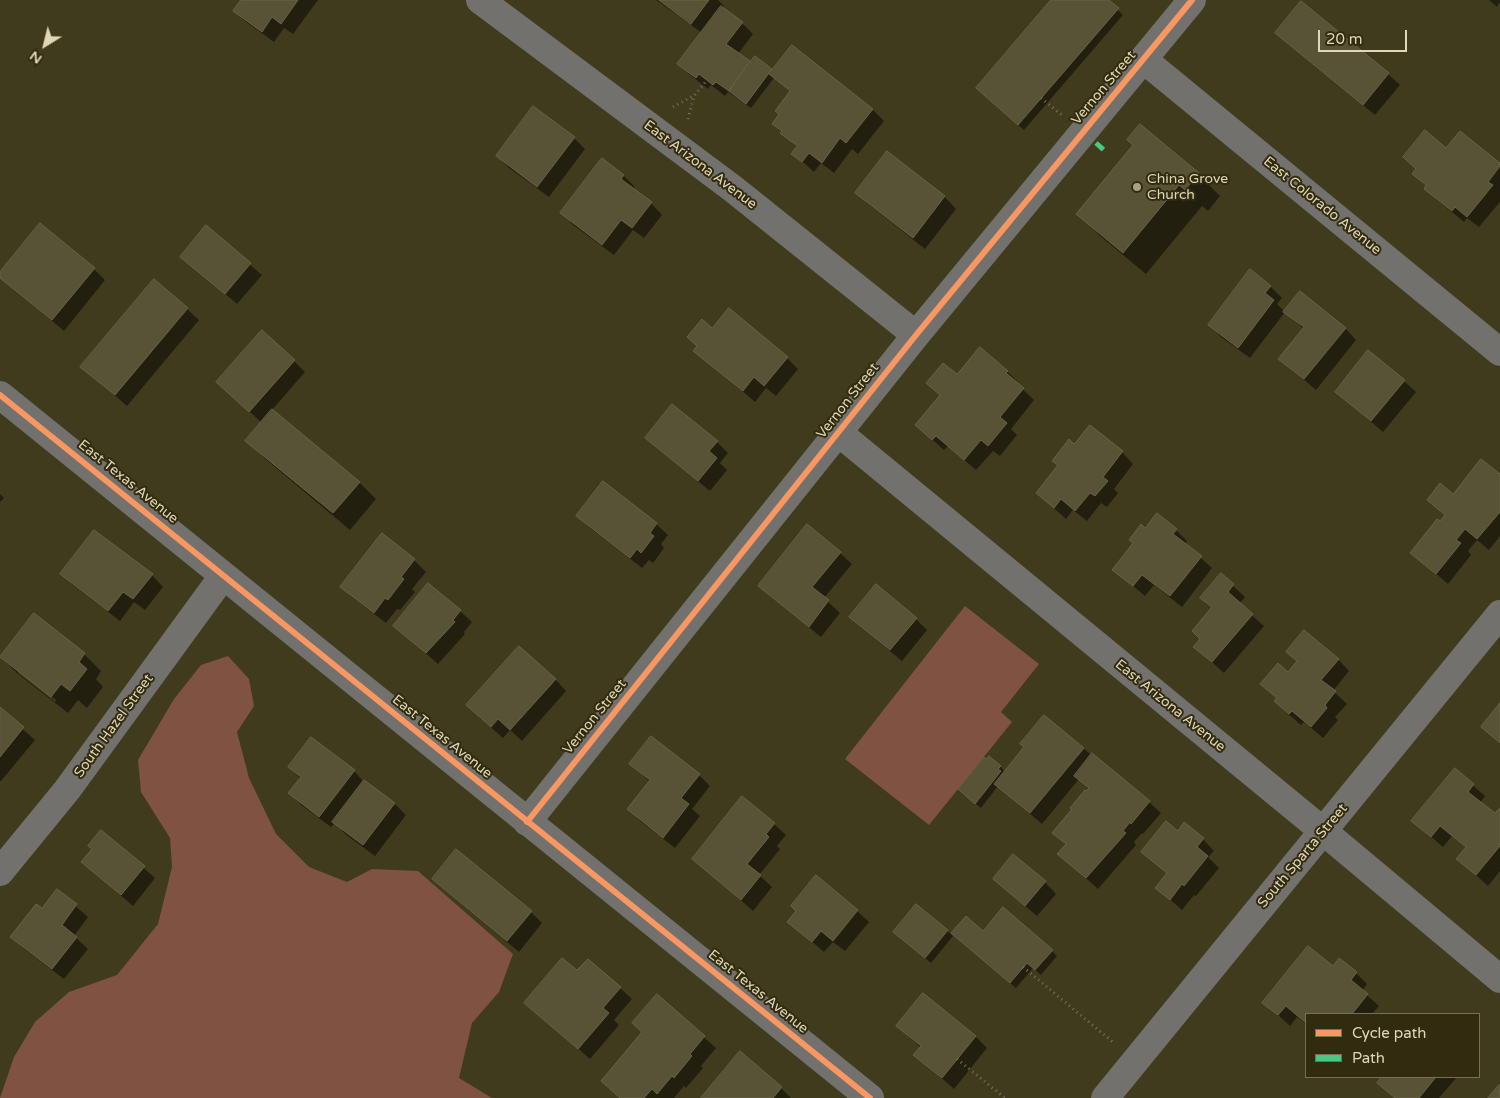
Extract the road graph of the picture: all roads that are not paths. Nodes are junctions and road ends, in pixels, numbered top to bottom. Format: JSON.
{"nodes":[{"id":1,"x":480,"y":0,"type":"edge"},
{"id":2,"x":1192,"y":0,"type":"edge"},
{"id":3,"x":1144,"y":60,"type":"junction"},
{"id":4,"x":916,"y":335,"type":"junction"},
{"id":5,"x":1500,"y":352,"type":"edge"},
{"id":6,"x":0,"y":395,"type":"edge"},
{"id":7,"x":838,"y":433,"type":"junction"},
{"id":8,"x":224,"y":576,"type":"junction"},
{"id":9,"x":1500,"y":614,"type":"edge"},
{"id":10,"x":527,"y":822,"type":"junction"},
{"id":11,"x":1322,"y":831,"type":"junction"},
{"id":12,"x":0,"y":872,"type":"edge"},
{"id":13,"x":1500,"y":979,"type":"edge"},
{"id":14,"x":870,"y":1098,"type":"edge"},
{"id":15,"x":1105,"y":1098,"type":"edge"}],
"edges":[{"from":1,"to":4,"type":"street","name":"East Arizona Avenue"},
{"from":2,"to":3,"type":"street","name":"Vernon Street"},
{"from":3,"to":4,"type":"street","name":"Vernon Street"},
{"from":3,"to":5,"type":"street","name":"East Colorado Avenue"},
{"from":4,"to":7,"type":"street","name":"Vernon Street"},
{"from":6,"to":8,"type":"street","name":"East Texas Avenue"},
{"from":7,"to":10,"type":"street","name":"Vernon Street"},
{"from":7,"to":11,"type":"street","name":"East Arizona Avenue"},
{"from":8,"to":10,"type":"street","name":"East Texas Avenue"},
{"from":8,"to":12,"type":"street","name":"South Hazel Street"},
{"from":9,"to":11,"type":"street","name":"South Sparta Street"},
{"from":10,"to":14,"type":"street","name":"East Texas Avenue"},
{"from":11,"to":13,"type":"street","name":"East Arizona Avenue"},
{"from":11,"to":15,"type":"street","name":"South Sparta Street"}]}
